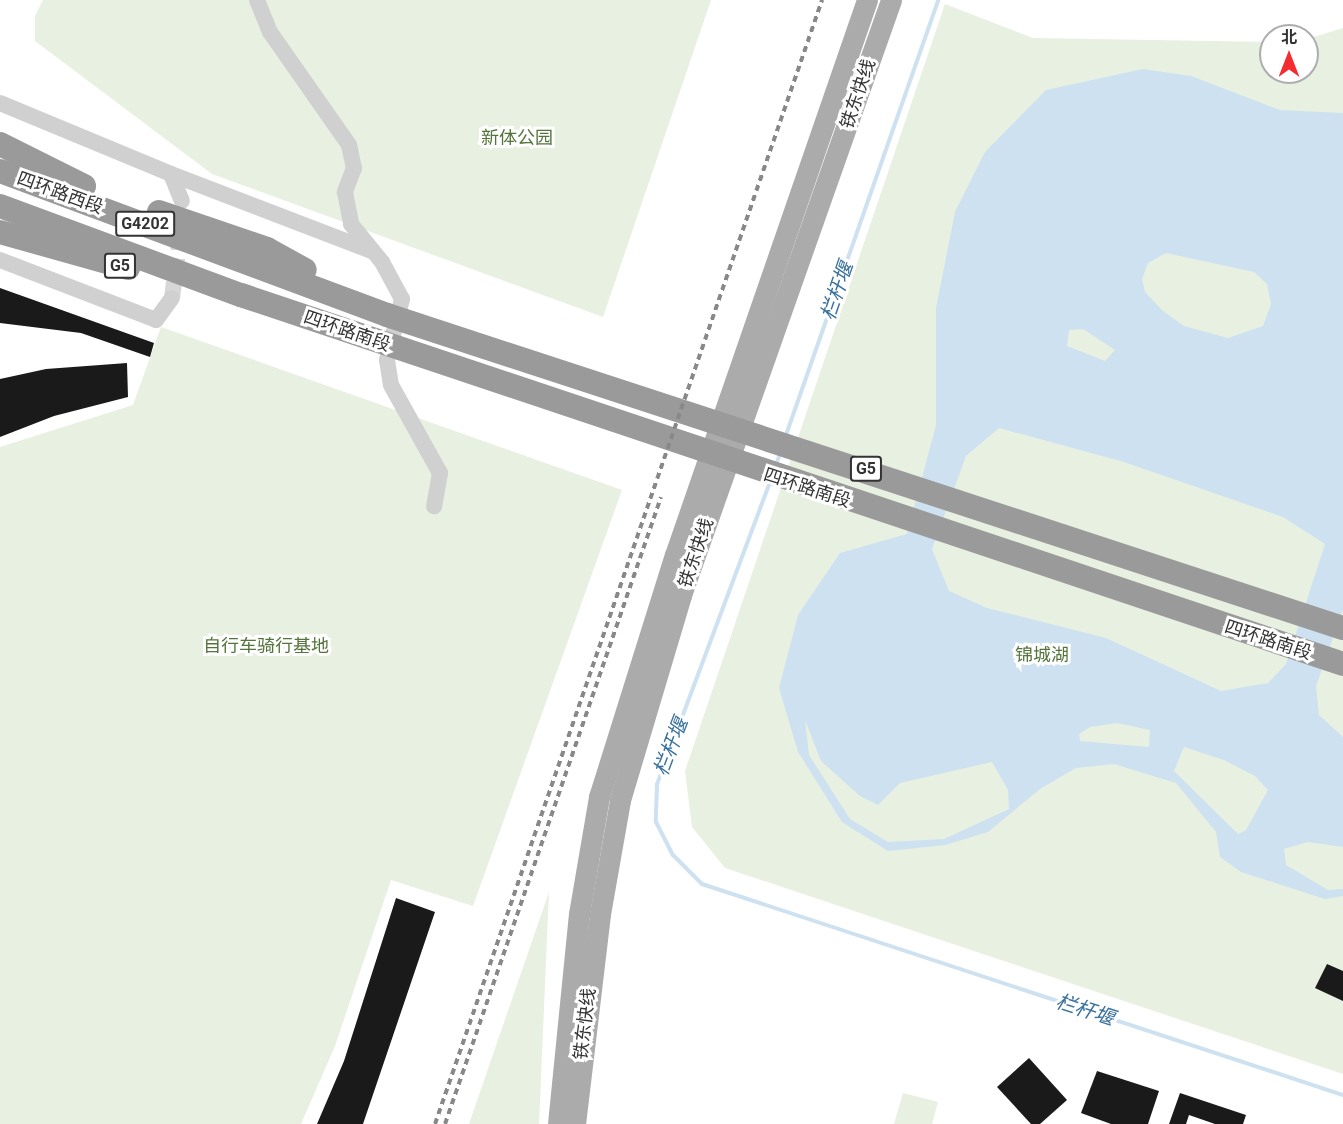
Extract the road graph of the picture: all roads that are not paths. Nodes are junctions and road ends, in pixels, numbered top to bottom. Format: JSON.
{"nodes":[{"id":1,"x":257,"y":0,"type":"edge"},
{"id":2,"x":867,"y":0,"type":"edge"},
{"id":3,"x":891,"y":0,"type":"edge"},
{"id":4,"x":0,"y":103,"type":"edge"},
{"id":5,"x":0,"y":144,"type":"edge"},
{"id":6,"x":0,"y":154,"type":"edge"},
{"id":7,"x":0,"y":171,"type":"edge"},
{"id":8,"x":171,"y":174,"type":"junction"},
{"id":9,"x":70,"y":182,"type":"junction"},
{"id":10,"x":182,"y":201,"type":"dead end"},
{"id":11,"x":0,"y":207,"type":"edge"},
{"id":12,"x":0,"y":232,"type":"edge"},
{"id":13,"x":374,"y":252,"type":"junction"},
{"id":14,"x":0,"y":260,"type":"edge"},
{"id":15,"x":289,"y":277,"type":"joint"},
{"id":16,"x":241,"y":295,"type":"junction"},
{"id":17,"x":172,"y":298,"type":"tunnel mouth"},
{"id":18,"x":273,"y":306,"type":"joint"},
{"id":19,"x":387,"y":315,"type":"junction"},
{"id":20,"x":434,"y":506,"type":"dead end"},
{"id":21,"x":1140,"y":599,"type":"junction"},
{"id":22,"x":1343,"y":628,"type":"edge"},
{"id":23,"x":1343,"y":664,"type":"edge"},
{"id":24,"x":1343,"y":676,"type":"edge"},
{"id":25,"x":558,"y":1124,"type":"edge"},
{"id":26,"x":575,"y":1124,"type":"edge"}],
"edges":[{"from":1,"to":13,"type":"street"},
{"from":2,"to":25,"type":"main road","name":"铁东快线"},
{"from":3,"to":26,"type":"main road","name":"铁东快线"},
{"from":4,"to":8,"type":"street"},
{"from":5,"to":9,"type":"highway","number":"G5"},
{"from":6,"to":9,"type":"highway"},
{"from":7,"to":15,"type":"highway","name":"四环路西段","number":"G4202"},
{"from":8,"to":10,"type":"street"},
{"from":8,"to":13,"type":"street"},
{"from":9,"to":19,"type":"highway","number":"G5"},
{"from":11,"to":16,"type":"highway","name":"四环路西段","number":"G4202"},
{"from":12,"to":16,"type":"highway","number":"G5"},
{"from":13,"to":20,"type":"street"},
{"from":14,"to":17,"type":"street"},
{"from":15,"to":19,"type":"highway","name":"四环路南段","number":"G4202"},
{"from":16,"to":18,"type":"highway","name":"四环路西段","number":"G5"},
{"from":18,"to":21,"type":"highway","name":"四环路南段","number":"G5"},
{"from":19,"to":22,"type":"highway","name":"四环路南段","number":"G5"},
{"from":21,"to":23,"type":"highway","name":"四环路南段","number":"G5"},
{"from":21,"to":24,"type":"highway"}]}
